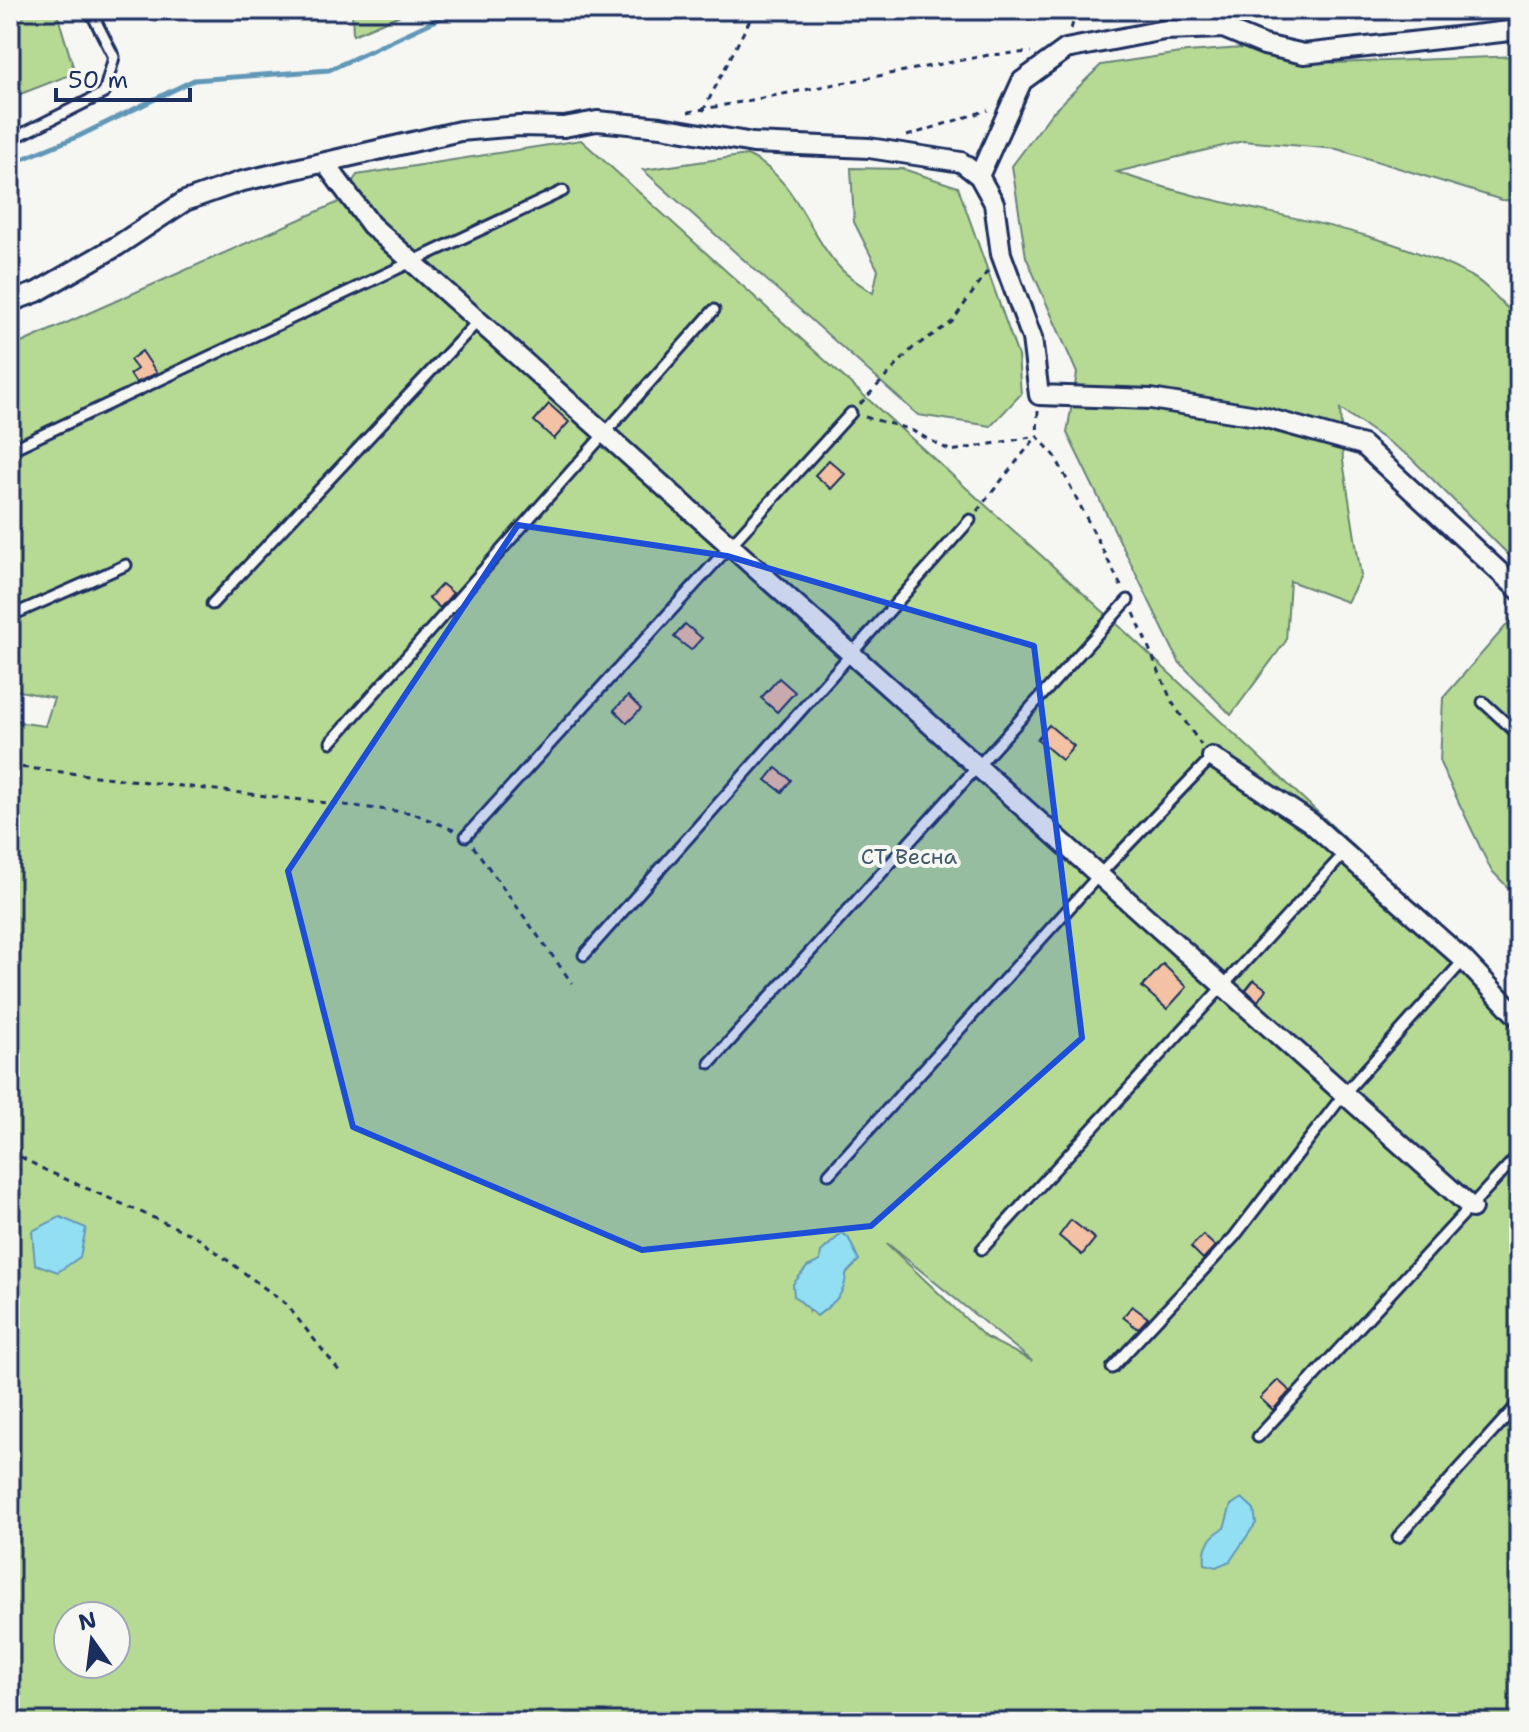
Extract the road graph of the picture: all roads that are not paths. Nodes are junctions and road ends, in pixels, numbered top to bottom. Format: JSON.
{"nodes":[{"id":1,"x":90,"y":10,"type":"edge"},
{"id":2,"x":1519,"y":30,"type":"edge"},
{"id":3,"x":10,"y":140,"type":"edge"},
{"id":4,"x":325,"y":163,"type":"junction"},
{"id":5,"x":979,"y":176,"type":"junction"},
{"id":6,"x":563,"y":191,"type":"dead end"},
{"id":7,"x":414,"y":263,"type":"junction"},
{"id":8,"x":10,"y":302,"type":"edge"},
{"id":9,"x":714,"y":310,"type":"dead end"},
{"id":10,"x":479,"y":320,"type":"junction"},
{"id":11,"x":851,"y":413,"type":"road end"},
{"id":12,"x":607,"y":434,"type":"junction"},
{"id":13,"x":10,"y":450,"type":"edge"},
{"id":14,"x":970,"y":520,"type":"road end"},
{"id":15,"x":731,"y":543,"type":"junction"},
{"id":16,"x":126,"y":565,"type":"dead end"},
{"id":17,"x":1519,"y":590,"type":"edge"},
{"id":18,"x":1128,"y":600,"type":"road end"},
{"id":19,"x":212,"y":604,"type":"dead end"},
{"id":20,"x":10,"y":616,"type":"edge"},
{"id":21,"x":853,"y":654,"type":"junction"},
{"id":22,"x":1483,"y":702,"type":"dead end"},
{"id":23,"x":1519,"y":735,"type":"edge"},
{"id":24,"x":331,"y":742,"type":"dead end"},
{"id":25,"x":1212,"y":757,"type":"joint"},
{"id":26,"x":976,"y":764,"type":"junction"},
{"id":27,"x":466,"y":836,"type":"road end"},
{"id":28,"x":1343,"y":855,"type":"junction"},
{"id":29,"x":1099,"y":875,"type":"junction"},
{"id":30,"x":584,"y":955,"type":"dead end"},
{"id":31,"x":1464,"y":960,"type":"junction"},
{"id":32,"x":1221,"y":984,"type":"junction"},
{"id":33,"x":1519,"y":1018,"type":"edge"},
{"id":34,"x":710,"y":1063,"type":"dead end"},
{"id":35,"x":1344,"y":1094,"type":"junction"},
{"id":36,"x":1519,"y":1154,"type":"edge"},
{"id":37,"x":829,"y":1174,"type":"dead end"},
{"id":38,"x":1472,"y":1208,"type":"junction"},
{"id":39,"x":982,"y":1249,"type":"dead end"},
{"id":40,"x":1112,"y":1368,"type":"dead end"},
{"id":41,"x":1519,"y":1403,"type":"edge"},
{"id":42,"x":1258,"y":1437,"type":"dead end"},
{"id":43,"x":1398,"y":1537,"type":"dead end"}],
"edges":[{"from":1,"to":3,"type":"lane"},
{"from":2,"to":5,"type":"street"},
{"from":4,"to":5,"type":"street"},
{"from":4,"to":7,"type":"street"},
{"from":4,"to":8,"type":"street"},
{"from":5,"to":17,"type":"street"},
{"from":6,"to":7,"type":"lane"},
{"from":7,"to":10,"type":"street"},
{"from":7,"to":13,"type":"lane"},
{"from":9,"to":12,"type":"lane"},
{"from":10,"to":12,"type":"street"},
{"from":10,"to":19,"type":"lane"},
{"from":11,"to":15,"type":"lane"},
{"from":12,"to":15,"type":"street"},
{"from":12,"to":24,"type":"lane"},
{"from":14,"to":21,"type":"lane"},
{"from":15,"to":21,"type":"street"},
{"from":15,"to":27,"type":"lane"},
{"from":16,"to":20,"type":"lane"},
{"from":18,"to":26,"type":"lane"},
{"from":21,"to":26,"type":"street"},
{"from":21,"to":30,"type":"lane"},
{"from":22,"to":23,"type":"lane"},
{"from":25,"to":28,"type":"street"},
{"from":25,"to":29,"type":"lane"},
{"from":26,"to":29,"type":"street"},
{"from":26,"to":34,"type":"lane"},
{"from":28,"to":31,"type":"street"},
{"from":28,"to":32,"type":"lane"},
{"from":29,"to":32,"type":"street"},
{"from":29,"to":37,"type":"lane"},
{"from":31,"to":33,"type":"street"},
{"from":31,"to":35,"type":"lane"},
{"from":32,"to":35,"type":"street"},
{"from":32,"to":39,"type":"lane"},
{"from":35,"to":38,"type":"street"},
{"from":35,"to":40,"type":"lane"},
{"from":36,"to":38,"type":"lane"},
{"from":38,"to":42,"type":"lane"},
{"from":41,"to":43,"type":"lane"}]}
